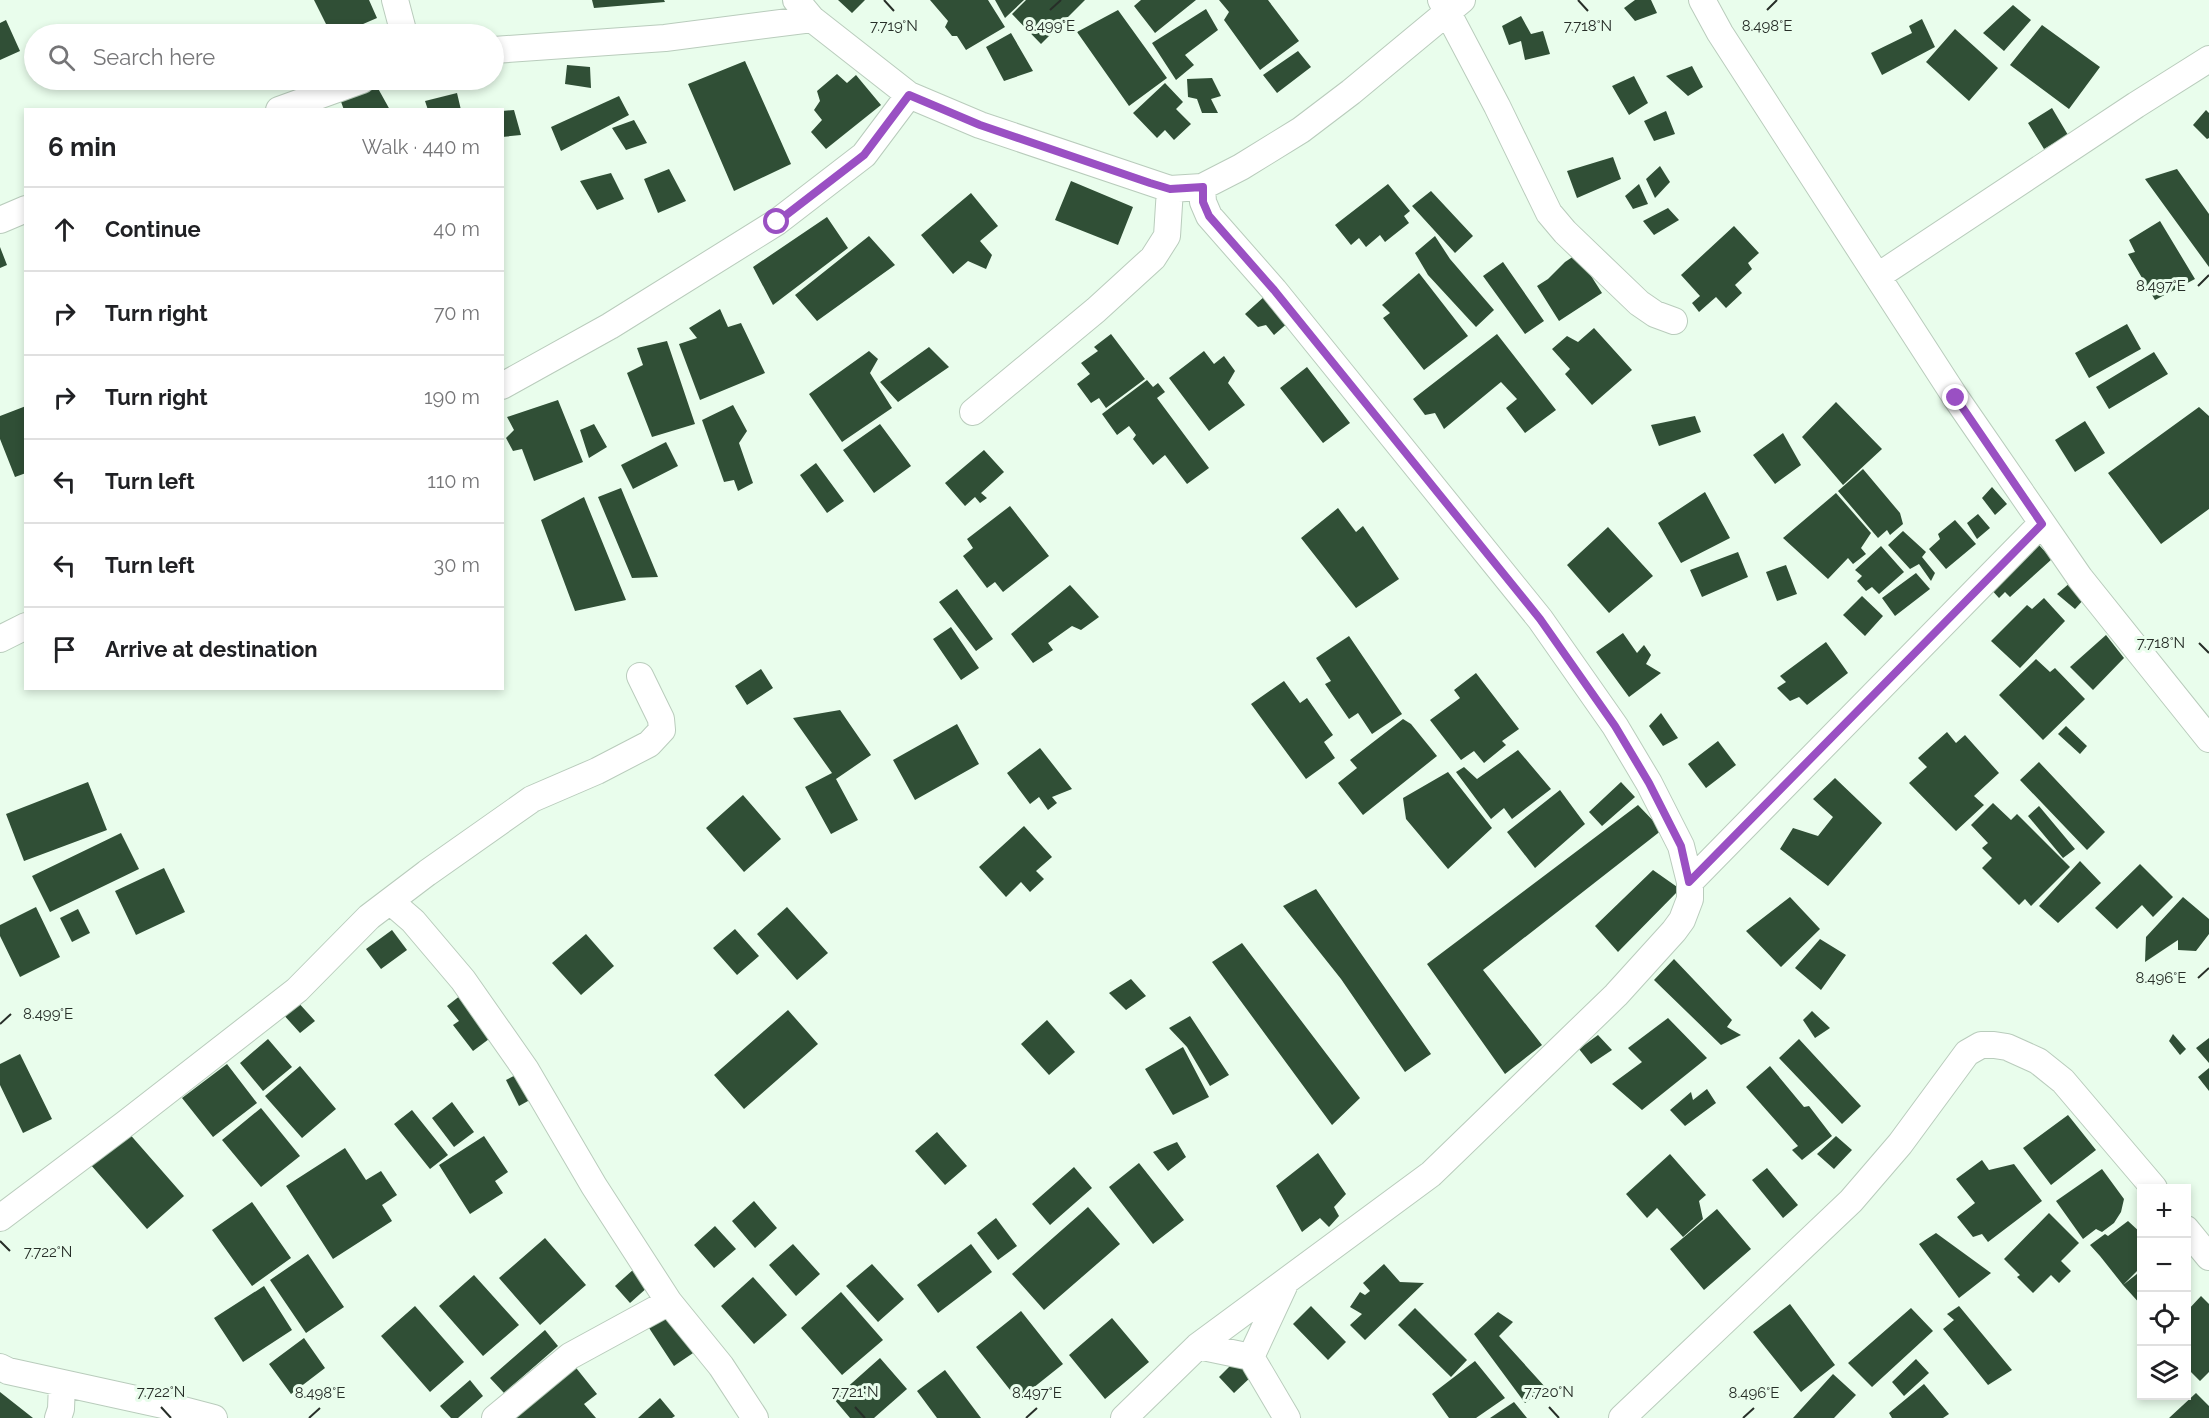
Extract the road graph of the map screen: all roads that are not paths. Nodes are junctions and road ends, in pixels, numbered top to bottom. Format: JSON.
{"nodes":[{"id":1,"x":395,"y":0,"type":"edge"},
{"id":2,"x":1702,"y":0,"type":"edge"},
{"id":3,"x":1450,"y":3,"type":"edge"},
{"id":4,"x":804,"y":10,"type":"edge"},
{"id":5,"x":401,"y":24,"type":"edge"},
{"id":6,"x":504,"y":49,"type":"edge"},
{"id":7,"x":2209,"y":59,"type":"edge"},
{"id":8,"x":334,"y":90,"type":"edge"},
{"id":9,"x":909,"y":95,"type":"junction"},
{"id":10,"x":285,"y":108,"type":"edge"},
{"id":11,"x":1203,"y":187,"type":"junction"},
{"id":12,"x":1170,"y":189,"type":"junction"},
{"id":13,"x":24,"y":210,"type":"edge"},
{"id":14,"x":0,"y":220,"type":"edge"},
{"id":15,"x":1878,"y":276,"type":"junction"},
{"id":16,"x":1674,"y":321,"type":"dead end"},
{"id":17,"x":504,"y":385,"type":"edge"},
{"id":18,"x":973,"y":412,"type":"dead end"},
{"id":19,"x":2042,"y":524,"type":"junction"},
{"id":20,"x":24,"y":627,"type":"edge"},
{"id":21,"x":0,"y":639,"type":"edge"},
{"id":22,"x":640,"y":676,"type":"dead end"},
{"id":23,"x":2209,"y":739,"type":"edge"},
{"id":24,"x":1689,"y":882,"type":"junction"},
{"id":25,"x":391,"y":902,"type":"junction"},
{"id":26,"x":2151,"y":1184,"type":"edge"},
{"id":27,"x":0,"y":1218,"type":"edge"},
{"id":28,"x":2191,"y":1234,"type":"edge"},
{"id":29,"x":2209,"y":1257,"type":"edge"},
{"id":30,"x":1285,"y":1283,"type":"junction"},
{"id":31,"x":669,"y":1302,"type":"junction"},
{"id":32,"x":1198,"y":1346,"type":"junction"},
{"id":33,"x":1251,"y":1357,"type":"junction"},
{"id":34,"x":0,"y":1367,"type":"edge"},
{"id":35,"x":62,"y":1383,"type":"junction"},
{"id":36,"x":58,"y":1418,"type":"edge"},
{"id":37,"x":214,"y":1418,"type":"edge"},
{"id":38,"x":495,"y":1418,"type":"edge"},
{"id":39,"x":755,"y":1418,"type":"edge"},
{"id":40,"x":1124,"y":1418,"type":"edge"},
{"id":41,"x":1287,"y":1418,"type":"edge"},
{"id":42,"x":1622,"y":1418,"type":"edge"}],
"edges":[{"from":1,"to":5,"type":"street"},
{"from":2,"to":15,"type":"street"},
{"from":3,"to":11,"type":"street"},
{"from":3,"to":16,"type":"street"},
{"from":4,"to":6,"type":"street"},
{"from":4,"to":9,"type":"street"},
{"from":7,"to":15,"type":"street"},
{"from":8,"to":10,"type":"street"},
{"from":9,"to":12,"type":"street"},
{"from":9,"to":17,"type":"street"},
{"from":11,"to":12,"type":"street"},
{"from":11,"to":24,"type":"street"},
{"from":12,"to":18,"type":"street"},
{"from":13,"to":14,"type":"street"},
{"from":15,"to":19,"type":"street"},
{"from":19,"to":23,"type":"street"},
{"from":19,"to":24,"type":"street"},
{"from":20,"to":21,"type":"street"},
{"from":22,"to":25,"type":"street"},
{"from":24,"to":30,"type":"street"},
{"from":25,"to":27,"type":"street"},
{"from":25,"to":31,"type":"street"},
{"from":26,"to":42,"type":"street"},
{"from":28,"to":29,"type":"street"},
{"from":30,"to":32,"type":"street"},
{"from":30,"to":33,"type":"street"},
{"from":31,"to":38,"type":"street"},
{"from":31,"to":39,"type":"street"},
{"from":32,"to":33,"type":"street"},
{"from":32,"to":40,"type":"street"},
{"from":33,"to":41,"type":"street"},
{"from":34,"to":35,"type":"street"},
{"from":35,"to":36,"type":"street"},
{"from":35,"to":37,"type":"street"}]}
